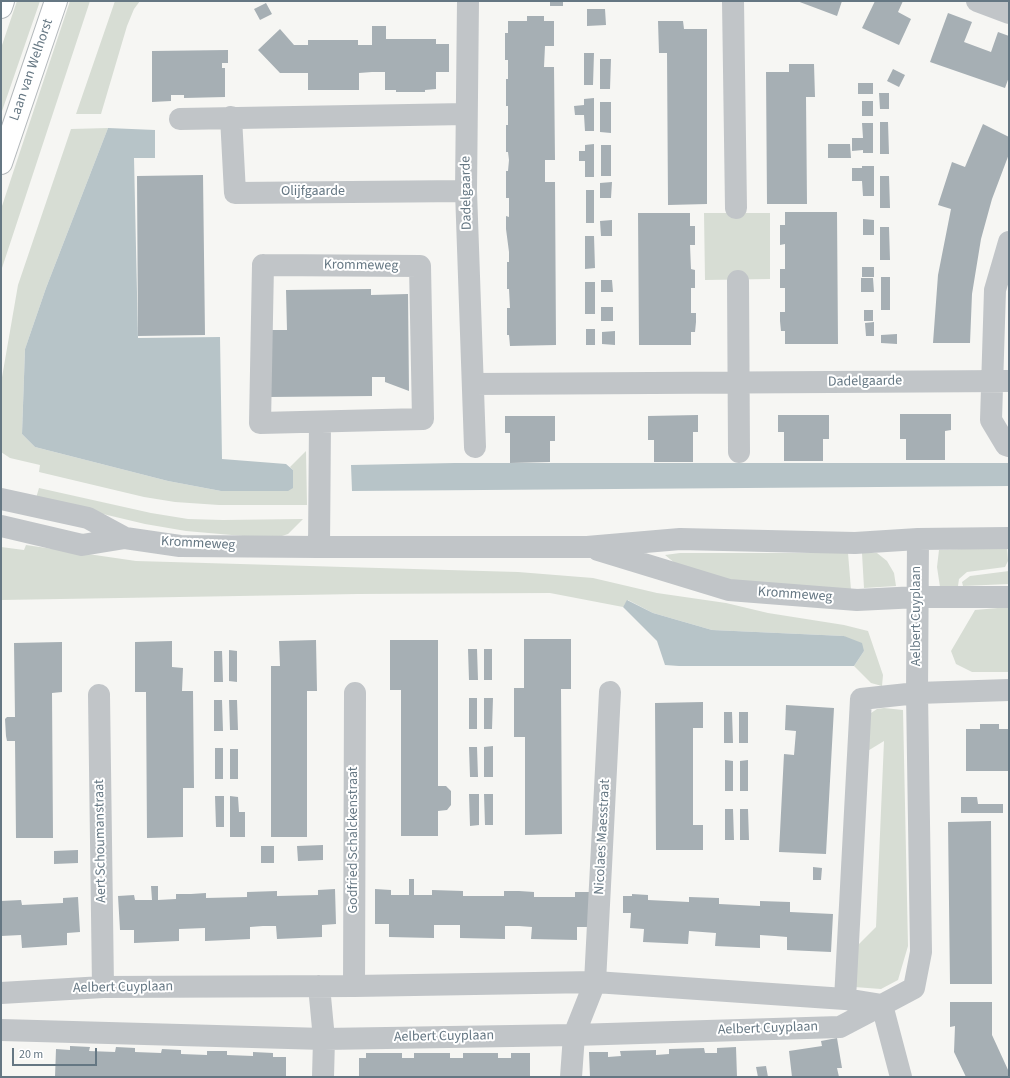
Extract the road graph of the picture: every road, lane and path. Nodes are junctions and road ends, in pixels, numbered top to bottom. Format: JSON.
{"nodes":[{"id":1,"x":3,"y":1,"type":"edge"},
{"id":2,"x":56,"y":1,"type":"edge"},
{"id":3,"x":468,"y":1,"type":"edge"},
{"id":4,"x":733,"y":1,"type":"edge"},
{"id":5,"x":977,"y":1,"type":"edge"},
{"id":6,"x":1,"y":7,"type":"edge"},
{"id":7,"x":1009,"y":13,"type":"edge"},
{"id":8,"x":466,"y":114,"type":"junction"},
{"id":9,"x":231,"y":117,"type":"junction"},
{"id":10,"x":180,"y":119,"type":"dead end"},
{"id":11,"x":1,"y":162,"type":"edge"},
{"id":12,"x":466,"y":191,"type":"junction"},
{"id":13,"x":736,"y":208,"type":"dead end"},
{"id":14,"x":1009,"y":242,"type":"edge"},
{"id":15,"x":738,"y":281,"type":"dead end"},
{"id":16,"x":1001,"y":380,"type":"edge"},
{"id":17,"x":473,"y":384,"type":"junction"},
{"id":18,"x":738,"y":384,"type":"junction"},
{"id":19,"x":320,"y":422,"type":"junction"},
{"id":20,"x":1009,"y":446,"type":"edge"},
{"id":21,"x":475,"y":447,"type":"dead end"},
{"id":22,"x":739,"y":452,"type":"dead end"},
{"id":23,"x":1,"y":499,"type":"edge"},
{"id":24,"x":1,"y":526,"type":"edge"},
{"id":25,"x":125,"y":538,"type":"junction"},
{"id":26,"x":1009,"y":538,"type":"edge"},
{"id":27,"x":918,"y":539,"type":"junction"},
{"id":28,"x":319,"y":547,"type":"junction"},
{"id":29,"x":587,"y":547,"type":"junction"},
{"id":30,"x":918,"y":597,"type":"junction"},
{"id":31,"x":1009,"y":597,"type":"edge"},
{"id":32,"x":1009,"y":690,"type":"edge"},
{"id":33,"x":610,"y":692,"type":"dead end"},
{"id":34,"x":354,"y":693,"type":"dead end"},
{"id":35,"x":917,"y":693,"type":"junction"},
{"id":36,"x":99,"y":695,"type":"dead end"},
{"id":37,"x":595,"y":982,"type":"junction"},
{"id":38,"x":319,"y":986,"type":"junction"},
{"id":39,"x":354,"y":986,"type":"junction"},
{"id":40,"x":103,"y":987,"type":"junction"},
{"id":41,"x":1,"y":993,"type":"edge"},
{"id":42,"x":844,"y":999,"type":"junction"},
{"id":43,"x":882,"y":1004,"type":"junction"},
{"id":44,"x":1,"y":1030,"type":"edge"},
{"id":45,"x":574,"y":1035,"type":"junction"},
{"id":46,"x":324,"y":1039,"type":"junction"},
{"id":47,"x":323,"y":1077,"type":"edge"},
{"id":48,"x":571,"y":1077,"type":"edge"},
{"id":49,"x":901,"y":1077,"type":"edge"}],
"edges":[{"from":1,"to":6,"type":"main road"},
{"from":2,"to":11,"type":"main road","name":"Laan van Welhorst"},
{"from":3,"to":8,"type":"street","name":"Dadelgaarde"},
{"from":4,"to":13,"type":"street"},
{"from":5,"to":7,"type":"street"},
{"from":8,"to":9,"type":"street"},
{"from":8,"to":12,"type":"street","name":"Dadelgaarde"},
{"from":9,"to":10,"type":"street"},
{"from":9,"to":12,"type":"street","name":"Olijfgaarde"},
{"from":12,"to":17,"type":"street","name":"Dadelgaarde"},
{"from":14,"to":16,"type":"street"},
{"from":15,"to":18,"type":"street"},
{"from":16,"to":18,"type":"street","name":"Dadelgaarde"},
{"from":16,"to":20,"type":"street"},
{"from":17,"to":18,"type":"street","name":"Dadelgaarde"},
{"from":17,"to":21,"type":"street","name":"Dadelgaarde"},
{"from":18,"to":22,"type":"street"},
{"from":19,"to":19,"type":"street","name":"Krommeweg"},
{"from":19,"to":28,"type":"street"},
{"from":23,"to":25,"type":"street","name":"Krommeweg"},
{"from":24,"to":25,"type":"street","name":"Krommeweg"},
{"from":25,"to":28,"type":"street","name":"Krommeweg"},
{"from":26,"to":27,"type":"street","name":"Krommeweg"},
{"from":27,"to":29,"type":"street","name":"Krommeweg"},
{"from":27,"to":30,"type":"street","name":"Aelbert Cuyplaan"},
{"from":28,"to":29,"type":"street","name":"Krommeweg"},
{"from":29,"to":30,"type":"street","name":"Krommeweg"},
{"from":30,"to":31,"type":"street","name":"Krommeweg"},
{"from":30,"to":35,"type":"street","name":"Aelbert Cuyplaan"},
{"from":32,"to":35,"type":"street"},
{"from":33,"to":37,"type":"street","name":"Nicolaes Maesstraat"},
{"from":34,"to":39,"type":"street","name":"Godfried Schalckenstraat"},
{"from":35,"to":42,"type":"street"},
{"from":35,"to":43,"type":"street","name":"Aelbert Cuyplaan"},
{"from":36,"to":40,"type":"street","name":"Aert Schoumanstraat"},
{"from":37,"to":39,"type":"street","name":"Aelbert Cuyplaan"},
{"from":37,"to":42,"type":"street","name":"Aelbert Cuyplaan"},
{"from":37,"to":45,"type":"street","name":"Nicolaes Maesstraat"},
{"from":38,"to":39,"type":"street","name":"Aelbert Cuyplaan"},
{"from":38,"to":40,"type":"street","name":"Aelbert Cuyplaan"},
{"from":38,"to":46,"type":"street"},
{"from":40,"to":41,"type":"street","name":"Aelbert Cuyplaan"},
{"from":42,"to":43,"type":"street","name":"Aelbert Cuyplaan"},
{"from":43,"to":45,"type":"street","name":"Aelbert Cuyplaan"},
{"from":43,"to":49,"type":"street"},
{"from":44,"to":46,"type":"street","name":"Aelbert Cuyplaan"},
{"from":45,"to":46,"type":"street","name":"Aelbert Cuyplaan"},
{"from":45,"to":48,"type":"street","name":"Nicolaes Maesstraat"},
{"from":46,"to":47,"type":"street"}]}
